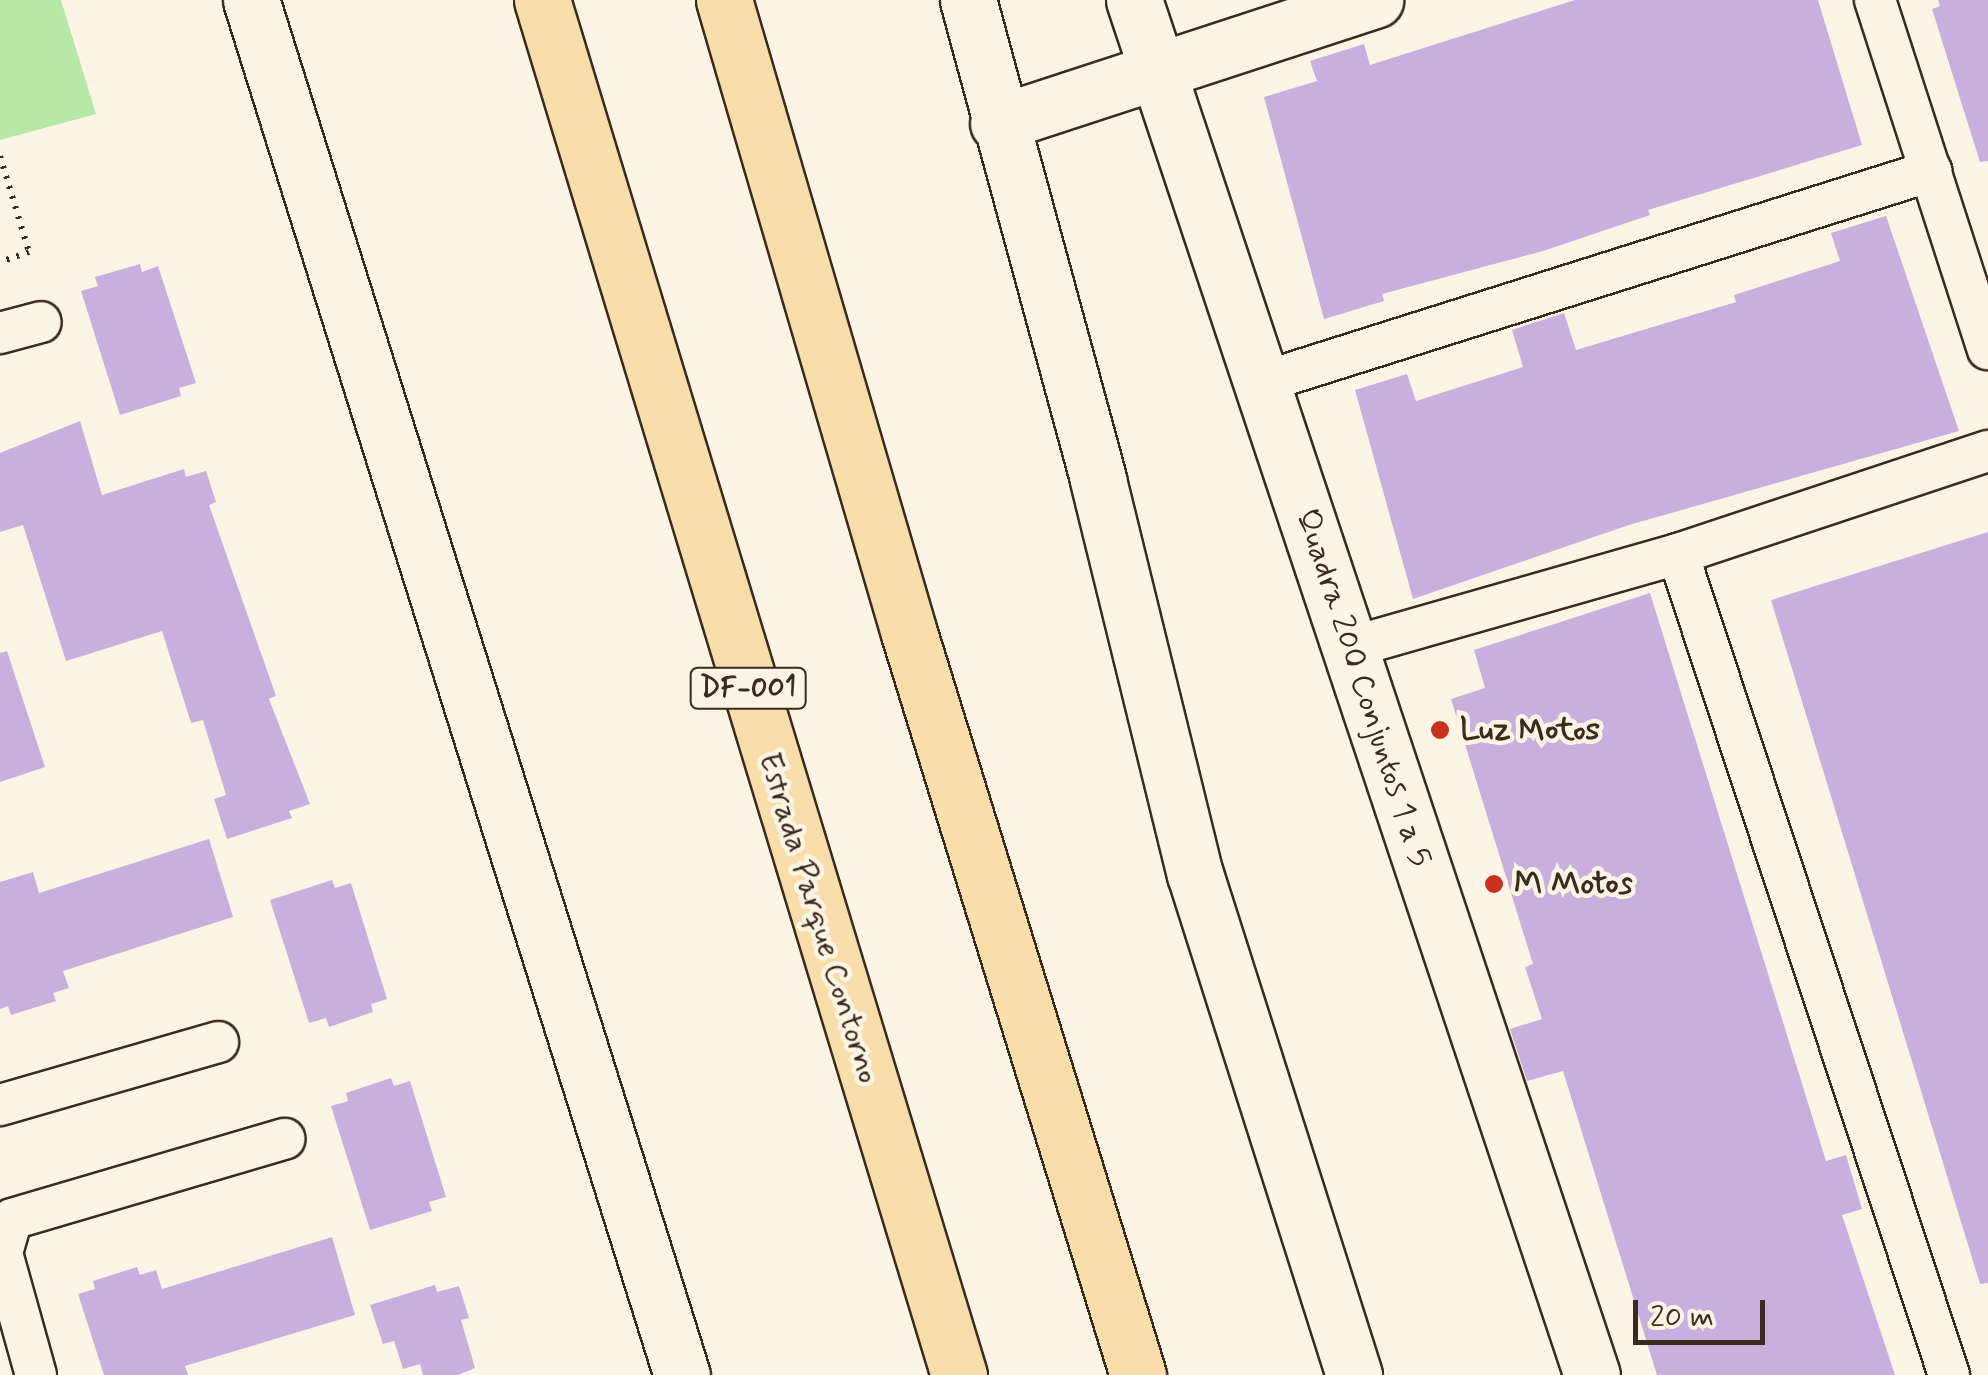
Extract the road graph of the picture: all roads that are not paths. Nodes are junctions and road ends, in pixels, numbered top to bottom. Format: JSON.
{"nodes":[{"id":1,"x":251,"y":0,"type":"edge"},
{"id":2,"x":542,"y":0,"type":"edge"},
{"id":3,"x":724,"y":0,"type":"edge"},
{"id":4,"x":968,"y":0,"type":"edge"},
{"id":5,"x":1134,"y":0,"type":"edge"},
{"id":6,"x":1374,"y":0,"type":"edge"},
{"id":7,"x":1875,"y":0,"type":"edge"},
{"id":8,"x":1156,"y":67,"type":"junction"},
{"id":9,"x":998,"y":123,"type":"junction"},
{"id":10,"x":1931,"y":171,"type":"junction"},
{"id":11,"x":40,"y":322,"type":"dead end"},
{"id":12,"x":0,"y":334,"type":"edge"},
{"id":13,"x":1988,"y":350,"type":"edge"},
{"id":14,"x":1263,"y":382,"type":"junction"},
{"id":15,"x":1988,"y":451,"type":"edge"},
{"id":16,"x":1678,"y":554,"type":"junction"},
{"id":17,"x":1348,"y":648,"type":"junction"},
{"id":18,"x":218,"y":1042,"type":"dead end"},
{"id":19,"x":0,"y":1104,"type":"edge"},
{"id":20,"x":284,"y":1139,"type":"dead end"},
{"id":21,"x":36,"y":1375,"type":"edge"},
{"id":22,"x":682,"y":1375,"type":"edge"},
{"id":23,"x":960,"y":1375,"type":"edge"},
{"id":24,"x":1138,"y":1375,"type":"edge"},
{"id":25,"x":1354,"y":1375,"type":"edge"},
{"id":26,"x":1592,"y":1375,"type":"edge"},
{"id":27,"x":1949,"y":1375,"type":"edge"}],
"edges":[{"from":1,"to":22,"type":"main road"},
{"from":2,"to":23,"type":"highway","name":"Estrada Parque Contorno","number":"DF-001"},
{"from":3,"to":24,"type":"highway"},
{"from":4,"to":9,"type":"main road"},
{"from":5,"to":8,"type":"main road","name":"Quadra 200 Conjuntos 1 a 5"},
{"from":6,"to":8,"type":"main road"},
{"from":7,"to":10,"type":"street"},
{"from":8,"to":9,"type":"main road"},
{"from":8,"to":14,"type":"main road","name":"Quadra 200 Conjuntos 1 a 5"},
{"from":9,"to":25,"type":"main road"},
{"from":10,"to":13,"type":"street"},
{"from":10,"to":14,"type":"street"},
{"from":11,"to":12,"type":"street"},
{"from":14,"to":17,"type":"main road","name":"Quadra 200 Conjuntos 1 a 5"},
{"from":15,"to":16,"type":"street"},
{"from":16,"to":17,"type":"street"},
{"from":16,"to":27,"type":"street"},
{"from":17,"to":26,"type":"main road","name":"Quadra 200 Conjuntos 1 a 5"},
{"from":18,"to":19,"type":"street"},
{"from":20,"to":21,"type":"street"}]}
